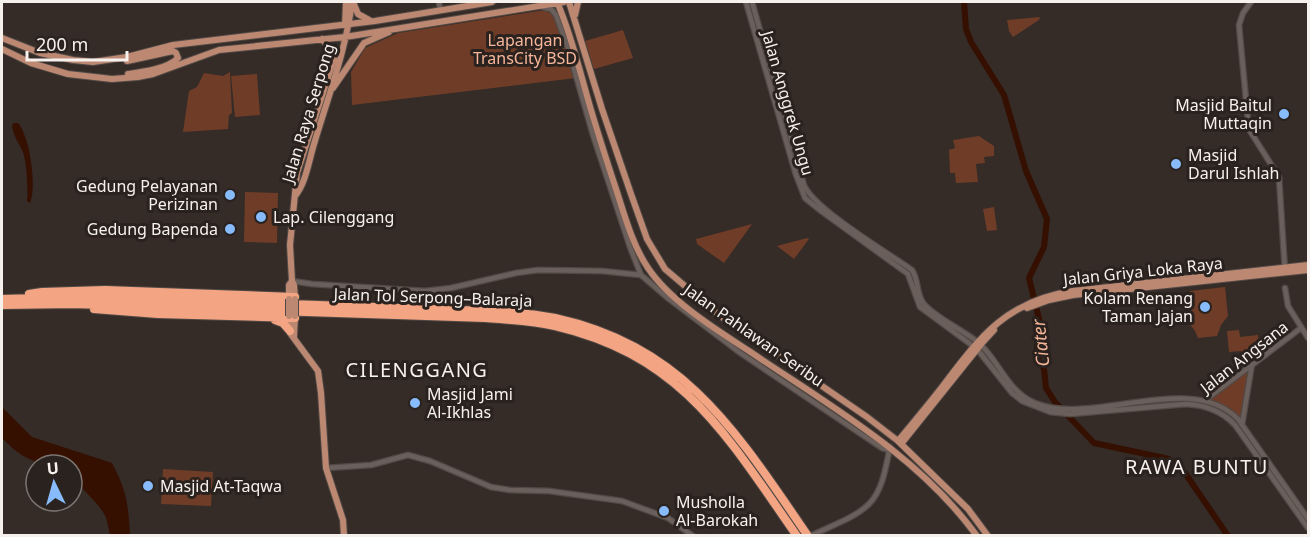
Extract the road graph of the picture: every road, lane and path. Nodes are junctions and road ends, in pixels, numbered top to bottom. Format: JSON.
{"nodes":[{"id":1,"x":440,"y":2,"type":"edge"},
{"id":2,"x":492,"y":2,"type":"edge"},
{"id":3,"x":560,"y":2,"type":"edge"},
{"id":4,"x":569,"y":2,"type":"edge"},
{"id":5,"x":578,"y":2,"type":"edge"},
{"id":6,"x":746,"y":2,"type":"edge"},
{"id":7,"x":752,"y":2,"type":"edge"},
{"id":8,"x":1251,"y":2,"type":"edge"},
{"id":9,"x":349,"y":3,"type":"edge"},
{"id":10,"x":528,"y":5,"type":"edge"},
{"id":11,"x":440,"y":10,"type":"junction"},
{"id":12,"x":575,"y":17,"type":"junction"},
{"id":13,"x":375,"y":21,"type":"junction"},
{"id":14,"x":347,"y":24,"type":"junction"},
{"id":15,"x":407,"y":26,"type":"junction"},
{"id":16,"x":328,"y":27,"type":"junction"},
{"id":17,"x":343,"y":37,"type":"junction"},
{"id":18,"x":2,"y":38,"type":"edge"},
{"id":19,"x":322,"y":39,"type":"junction"},
{"id":20,"x":2,"y":50,"type":"edge"},
{"id":21,"x":93,"y":62,"type":"junction"},
{"id":22,"x":91,"y":77,"type":"junction"},
{"id":23,"x":330,"y":93,"type":"junction"},
{"id":24,"x":297,"y":173,"type":"junction"},
{"id":25,"x":304,"y":176,"type":"junction"},
{"id":26,"x":295,"y":196,"type":"junction"},
{"id":27,"x":660,"y":262,"type":"junction"},
{"id":28,"x":1308,"y":265,"type":"edge"},
{"id":29,"x":1308,"y":270,"type":"edge"},
{"id":30,"x":650,"y":271,"type":"junction"},
{"id":31,"x":1285,"y":271,"type":"junction"},
{"id":32,"x":641,"y":275,"type":"junction"},
{"id":33,"x":292,"y":281,"type":"junction"},
{"id":34,"x":1286,"y":288,"type":"dead end"},
{"id":35,"x":291,"y":296,"type":"junction"},
{"id":36,"x":73,"y":300,"type":"junction"},
{"id":37,"x":5,"y":302,"type":"edge"},
{"id":38,"x":251,"y":317,"type":"junction"},
{"id":39,"x":292,"y":317,"type":"junction"},
{"id":40,"x":1301,"y":328,"type":"junction"},
{"id":41,"x":292,"y":334,"type":"junction"},
{"id":42,"x":1308,"y":338,"type":"edge"},
{"id":43,"x":977,"y":345,"type":"junction"},
{"id":44,"x":1252,"y":364,"type":"junction"},
{"id":45,"x":812,"y":380,"type":"junction"},
{"id":46,"x":806,"y":389,"type":"junction"},
{"id":47,"x":1203,"y":403,"type":"junction"},
{"id":48,"x":1242,"y":425,"type":"junction"},
{"id":49,"x":1248,"y":438,"type":"junction"},
{"id":50,"x":900,"y":443,"type":"junction"},
{"id":51,"x":890,"y":447,"type":"junction"},
{"id":52,"x":326,"y":468,"type":"junction"},
{"id":53,"x":1308,"y":519,"type":"edge"},
{"id":54,"x":1308,"y":528,"type":"edge"},
{"id":55,"x":811,"y":535,"type":"edge"},
{"id":56,"x":344,"y":536,"type":"edge"},
{"id":57,"x":693,"y":536,"type":"edge"},
{"id":58,"x":797,"y":536,"type":"edge"},
{"id":59,"x":977,"y":536,"type":"edge"},
{"id":60,"x":988,"y":536,"type":"edge"}],
"edges":[{"from":1,"to":11,"type":"street"},
{"from":2,"to":11,"type":"main road"},
{"from":3,"to":10,"type":"main road"},
{"from":3,"to":30,"type":"main road","name":"Jalan Pahlawan Seribu"},
{"from":4,"to":12,"type":"main road","name":"Jalan Pahlawan Seribu"},
{"from":5,"to":12,"type":"main road"},
{"from":6,"to":43,"type":"street","name":"Jalan Anggrek Ungu"},
{"from":7,"to":43,"type":"street","name":"Jalan Anggrek Ungu"},
{"from":8,"to":31,"type":"street"},
{"from":9,"to":13,"type":"main road"},
{"from":9,"to":14,"type":"main road","name":"Jalan Raya Serpong"},
{"from":9,"to":16,"type":"main road"},
{"from":10,"to":15,"type":"main road"},
{"from":10,"to":32,"type":"street"},
{"from":11,"to":13,"type":"main road"},
{"from":12,"to":27,"type":"main road","name":"Jalan Pahlawan Seribu"},
{"from":13,"to":14,"type":"main road"},
{"from":14,"to":16,"type":"main road"},
{"from":14,"to":17,"type":"main road","name":"Jalan Raya Serpong"},
{"from":15,"to":17,"type":"main road"},
{"from":15,"to":23,"type":"main road"},
{"from":16,"to":21,"type":"main road"},
{"from":17,"to":19,"type":"main road"},
{"from":17,"to":23,"type":"main road","name":"Jalan Raya Serpong"},
{"from":18,"to":21,"type":"main road"},
{"from":19,"to":22,"type":"main road"},
{"from":19,"to":24,"type":"main road","name":"Jalan Raya Serpong"},
{"from":20,"to":22,"type":"main road"},
{"from":21,"to":22,"type":"main road"},
{"from":23,"to":25,"type":"main road","name":"Jalan Raya Serpong"},
{"from":24,"to":25,"type":"main road"},
{"from":24,"to":26,"type":"main road","name":"Jalan Raya Serpong"},
{"from":25,"to":26,"type":"main road","name":"Jalan Raya Serpong"},
{"from":26,"to":33,"type":"main road","name":"Jalan Raya Serpong"},
{"from":27,"to":30,"type":"main road"},
{"from":27,"to":45,"type":"main road","name":"Jalan Pahlawan Seribu"},
{"from":28,"to":31,"type":"main road","name":"Jalan Griya Loka Raya"},
{"from":29,"to":31,"type":"main road","name":"Jalan Griya Loka Raya"},
{"from":30,"to":46,"type":"main road","name":"Jalan Pahlawan Seribu"},
{"from":31,"to":43,"type":"main road","name":"Jalan Griya Loka Raya"},
{"from":32,"to":33,"type":"street"},
{"from":32,"to":51,"type":"street"},
{"from":33,"to":35,"type":"main road","name":"Jalan Raya Serpong"},
{"from":34,"to":40,"type":"street"},
{"from":35,"to":36,"type":"highway"},
{"from":35,"to":39,"type":"main road","name":"Jalan Raya Serpong","bridge":true},
{"from":36,"to":37,"type":"highway","name":"Jalan Tol Serpong–Balaraja"},
{"from":36,"to":37,"type":"highway"},
{"from":36,"to":38,"type":"highway"},
{"from":36,"to":55,"type":"highway","name":"Jalan Tol Serpong–Balaraja"},
{"from":36,"to":58,"type":"highway","name":"Jalan Tol Serpong–Balaraja"},
{"from":38,"to":39,"type":"highway"},
{"from":38,"to":41,"type":"highway"},
{"from":39,"to":41,"type":"main road","name":"Jalan Raya Serpong"},
{"from":40,"to":42,"type":"street"},
{"from":40,"to":44,"type":"street","name":"Jalan Angsana"},
{"from":41,"to":52,"type":"main road"},
{"from":43,"to":47,"type":"street"},
{"from":43,"to":50,"type":"main road","name":"Jalan Griya Loka Raya"},
{"from":44,"to":47,"type":"street","name":"Jalan Angsana"},
{"from":44,"to":48,"type":"street"},
{"from":45,"to":46,"type":"main road"},
{"from":45,"to":50,"type":"main road","name":"Jalan Pahlawan Seribu"},
{"from":46,"to":51,"type":"main road","name":"Jalan Pahlawan Seribu"},
{"from":47,"to":48,"type":"street"},
{"from":47,"to":49,"type":"street"},
{"from":48,"to":49,"type":"street"},
{"from":49,"to":53,"type":"street"},
{"from":49,"to":54,"type":"street"},
{"from":50,"to":60,"type":"main road","name":"Jalan Pahlawan Seribu"},
{"from":51,"to":55,"type":"street"},
{"from":51,"to":59,"type":"main road","name":"Jalan Pahlawan Seribu"},
{"from":52,"to":56,"type":"main road"},
{"from":52,"to":57,"type":"street"}]}
